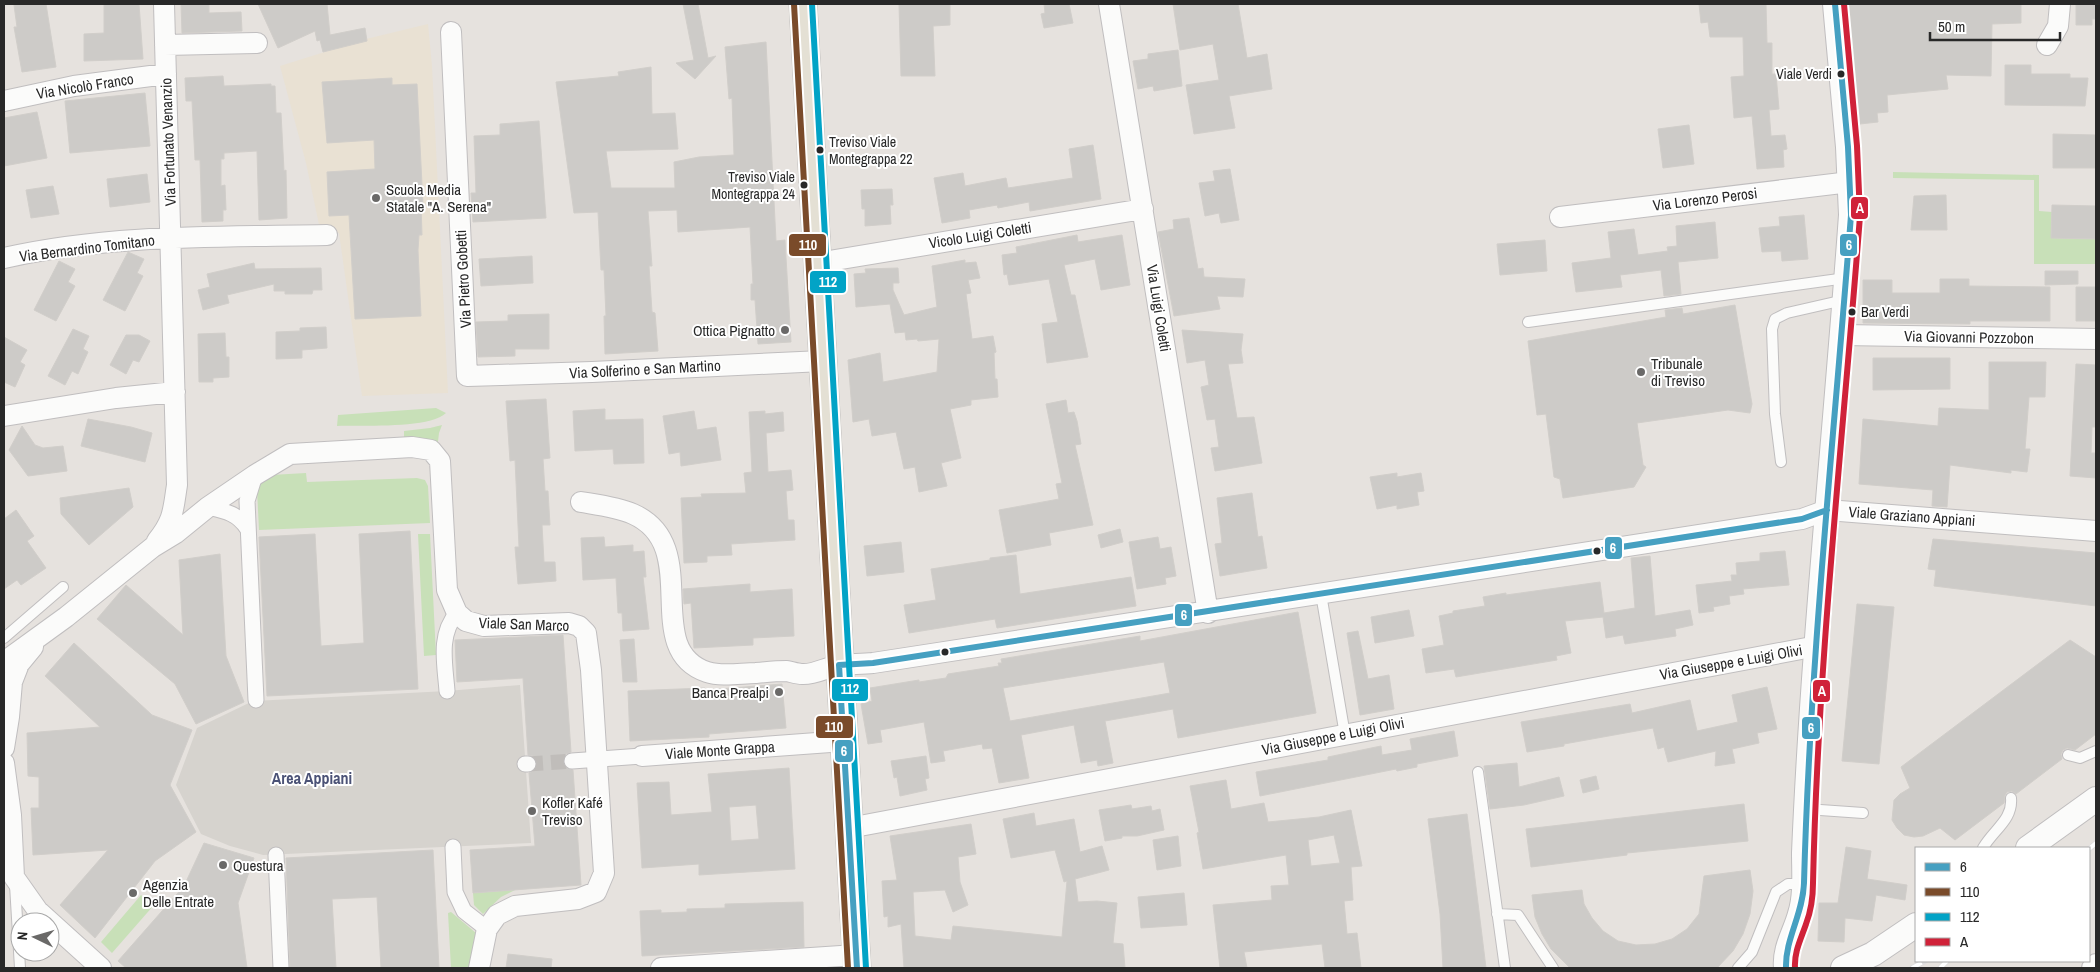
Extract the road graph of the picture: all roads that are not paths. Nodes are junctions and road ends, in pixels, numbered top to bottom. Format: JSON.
{"nodes":[{"id":1,"x":164,"y":4,"type":"edge"},
{"id":2,"x":803,"y":4,"type":"edge"},
{"id":3,"x":1109,"y":4,"type":"edge"},
{"id":4,"x":1835,"y":4,"type":"edge"},
{"id":5,"x":2060,"y":4,"type":"edge"},
{"id":6,"x":451,"y":32,"type":"dead end"},
{"id":7,"x":257,"y":43,"type":"dead end"},
{"id":8,"x":165,"y":45,"type":"junction"},
{"id":9,"x":2047,"y":45,"type":"dead end"},
{"id":10,"x":166,"y":74,"type":"junction"},
{"id":11,"x":4,"y":101,"type":"edge"},
{"id":12,"x":1850,"y":182,"type":"junction"},
{"id":13,"x":1143,"y":209,"type":"junction"},
{"id":14,"x":1560,"y":217,"type":"dead end"},
{"id":15,"x":327,"y":235,"type":"dead end"},
{"id":16,"x":170,"y":238,"type":"junction"},
{"id":17,"x":4,"y":258,"type":"edge"},
{"id":18,"x":817,"y":263,"type":"junction"},
{"id":19,"x":1845,"y":289,"type":"junction"},
{"id":20,"x":1528,"y":322,"type":"dead end"},
{"id":21,"x":1842,"y":335,"type":"junction"},
{"id":22,"x":2096,"y":339,"type":"edge"},
{"id":23,"x":822,"y":361,"type":"junction"},
{"id":24,"x":468,"y":376,"type":"joint"},
{"id":25,"x":175,"y":392,"type":"junction"},
{"id":26,"x":4,"y":416,"type":"edge"},
{"id":27,"x":1781,"y":462,"type":"dead end"},
{"id":28,"x":255,"y":475,"type":"junction"},
{"id":29,"x":581,"y":502,"type":"dead end"},
{"id":30,"x":208,"y":507,"type":"junction"},
{"id":31,"x":1827,"y":510,"type":"junction"},
{"id":32,"x":247,"y":528,"type":"junction"},
{"id":33,"x":2096,"y":530,"type":"edge"},
{"id":34,"x":153,"y":547,"type":"junction"},
{"id":35,"x":63,"y":587,"type":"dead end"},
{"id":36,"x":1321,"y":594,"type":"junction"},
{"id":37,"x":1208,"y":612,"type":"junction"},
{"id":38,"x":456,"y":613,"type":"junction"},
{"id":39,"x":42,"y":636,"type":"junction"},
{"id":40,"x":4,"y":638,"type":"edge"},
{"id":41,"x":1817,"y":646,"type":"junction"},
{"id":42,"x":4,"y":662,"type":"edge"},
{"id":43,"x":839,"y":665,"type":"junction"},
{"id":44,"x":447,"y":691,"type":"dead end"},
{"id":45,"x":256,"y":700,"type":"dead end"},
{"id":46,"x":1345,"y":735,"type":"junction"},
{"id":47,"x":844,"y":741,"type":"junction"},
{"id":48,"x":4,"y":748,"type":"edge"},
{"id":49,"x":2096,"y":751,"type":"edge"},
{"id":50,"x":2068,"y":755,"type":"dead end"},
{"id":51,"x":642,"y":756,"type":"joint"},
{"id":52,"x":597,"y":759,"type":"junction"},
{"id":53,"x":572,"y":760,"type":"tunnel mouth"},
{"id":54,"x":1478,"y":772,"type":"dead end"},
{"id":55,"x":4,"y":775,"type":"edge"},
{"id":56,"x":2011,"y":798,"type":"dead end"},
{"id":57,"x":2096,"y":799,"type":"edge"},
{"id":58,"x":1806,"y":809,"type":"junction"},
{"id":59,"x":1863,"y":813,"type":"dead end"},
{"id":60,"x":849,"y":828,"type":"junction"},
{"id":61,"x":453,"y":847,"type":"dead end"},
{"id":62,"x":1983,"y":847,"type":"edge"},
{"id":63,"x":2029,"y":847,"type":"edge"},
{"id":64,"x":276,"y":855,"type":"dead end"},
{"id":65,"x":14,"y":877,"type":"junction"},
{"id":66,"x":1803,"y":884,"type":"junction"},
{"id":67,"x":1497,"y":914,"type":"junction"},
{"id":68,"x":1915,"y":926,"type":"edge"},
{"id":69,"x":487,"y":929,"type":"junction"},
{"id":70,"x":857,"y":962,"type":"edge"},
{"id":71,"x":2096,"y":964,"type":"edge"},
{"id":72,"x":20,"y":968,"type":"edge"},
{"id":73,"x":101,"y":968,"type":"edge"},
{"id":74,"x":280,"y":968,"type":"edge"},
{"id":75,"x":479,"y":968,"type":"edge"},
{"id":76,"x":661,"y":968,"type":"edge"},
{"id":77,"x":1505,"y":968,"type":"edge"},
{"id":78,"x":1553,"y":968,"type":"edge"},
{"id":79,"x":1738,"y":968,"type":"edge"},
{"id":80,"x":1786,"y":968,"type":"edge"},
{"id":81,"x":1843,"y":968,"type":"edge"},
{"id":82,"x":2092,"y":968,"type":"edge"}],
"edges":[{"from":1,"to":8,"type":"street","name":"Via Fortunato Venanzio"},
{"from":2,"to":18,"type":"main road"},
{"from":3,"to":13,"type":"street","name":"Via Luigi Coletti"},
{"from":4,"to":12,"type":"street"},
{"from":5,"to":9,"type":"street"},
{"from":6,"to":24,"type":"street","name":"Via Pietro Gobetti"},
{"from":7,"to":8,"type":"street"},
{"from":8,"to":10,"type":"street","name":"Via Fortunato Venanzio"},
{"from":10,"to":11,"type":"street","name":"Via Nicolò Franco"},
{"from":10,"to":16,"type":"street","name":"Via Fortunato Venanzio"},
{"from":12,"to":14,"type":"street","name":"Via Lorenzo Perosi"},
{"from":12,"to":19,"type":"street"},
{"from":13,"to":18,"type":"street","name":"Vicolo Luigi Coletti"},
{"from":13,"to":37,"type":"street","name":"Via Luigi Coletti"},
{"from":15,"to":16,"type":"street"},
{"from":16,"to":17,"type":"street","name":"Via Bernardino Tomitano"},
{"from":16,"to":25,"type":"street","name":"Via Fortunato Venanzio"},
{"from":18,"to":23,"type":"main road"},
{"from":19,"to":20,"type":"lane"},
{"from":19,"to":21,"type":"street"},
{"from":19,"to":27,"type":"lane"},
{"from":21,"to":22,"type":"street","name":"Via Giovanni Pozzobon"},
{"from":21,"to":31,"type":"street"},
{"from":23,"to":24,"type":"street","name":"Via Solferino e San Martino"},
{"from":23,"to":43,"type":"main road"},
{"from":25,"to":26,"type":"street"},
{"from":25,"to":34,"type":"street","name":"Via Fortunato Venanzio"},
{"from":28,"to":30,"type":"street","name":"Viale San Marco"},
{"from":28,"to":32,"type":"street"},
{"from":28,"to":38,"type":"street","name":"Viale San Marco"},
{"from":29,"to":43,"type":"street","name":"Viale Graziano Appiani"},
{"from":30,"to":32,"type":"street"},
{"from":30,"to":34,"type":"street","name":"Viale San Marco"},
{"from":31,"to":33,"type":"street","name":"Viale Graziano Appiani"},
{"from":31,"to":36,"type":"street","name":"Viale Graziano Appiani"},
{"from":31,"to":41,"type":"street"},
{"from":32,"to":45,"type":"street"},
{"from":34,"to":39,"type":"street"},
{"from":35,"to":40,"type":"lane"},
{"from":36,"to":37,"type":"street","name":"Viale Graziano Appiani"},
{"from":36,"to":46,"type":"lane"},
{"from":37,"to":43,"type":"street","name":"Viale Graziano Appiani"},
{"from":38,"to":44,"type":"street"},
{"from":38,"to":52,"type":"street","name":"Viale San Marco"},
{"from":39,"to":42,"type":"street"},
{"from":39,"to":48,"type":"street"},
{"from":41,"to":46,"type":"street","name":"Via Giuseppe e Luigi Olivi"},
{"from":41,"to":58,"type":"street"},
{"from":43,"to":47,"type":"main road"},
{"from":46,"to":60,"type":"street","name":"Via Giuseppe e Luigi Olivi"},
{"from":47,"to":51,"type":"street","name":"Viale Monte Grappa"},
{"from":47,"to":60,"type":"main road"},
{"from":49,"to":50,"type":"lane"},
{"from":51,"to":52,"type":"street","name":"Viale Monte Grappa"},
{"from":52,"to":53,"type":"street","name":"Viale Monte Grappa"},
{"from":52,"to":69,"type":"street","name":"Viale San Marco"},
{"from":54,"to":67,"type":"lane"},
{"from":55,"to":65,"type":"street"},
{"from":56,"to":62,"type":"lane"},
{"from":57,"to":63,"type":"street"},
{"from":58,"to":59,"type":"lane"},
{"from":58,"to":66,"type":"street"},
{"from":60,"to":70,"type":"main road"},
{"from":61,"to":69,"type":"street"},
{"from":64,"to":74,"type":"street"},
{"from":65,"to":72,"type":"lane"},
{"from":65,"to":73,"type":"street"},
{"from":66,"to":79,"type":"lane"},
{"from":66,"to":80,"type":"street"},
{"from":67,"to":77,"type":"lane"},
{"from":67,"to":78,"type":"lane"},
{"from":68,"to":81,"type":"street"},
{"from":69,"to":75,"type":"street"},
{"from":70,"to":76,"type":"street"},
{"from":71,"to":82,"type":"street"}]}
